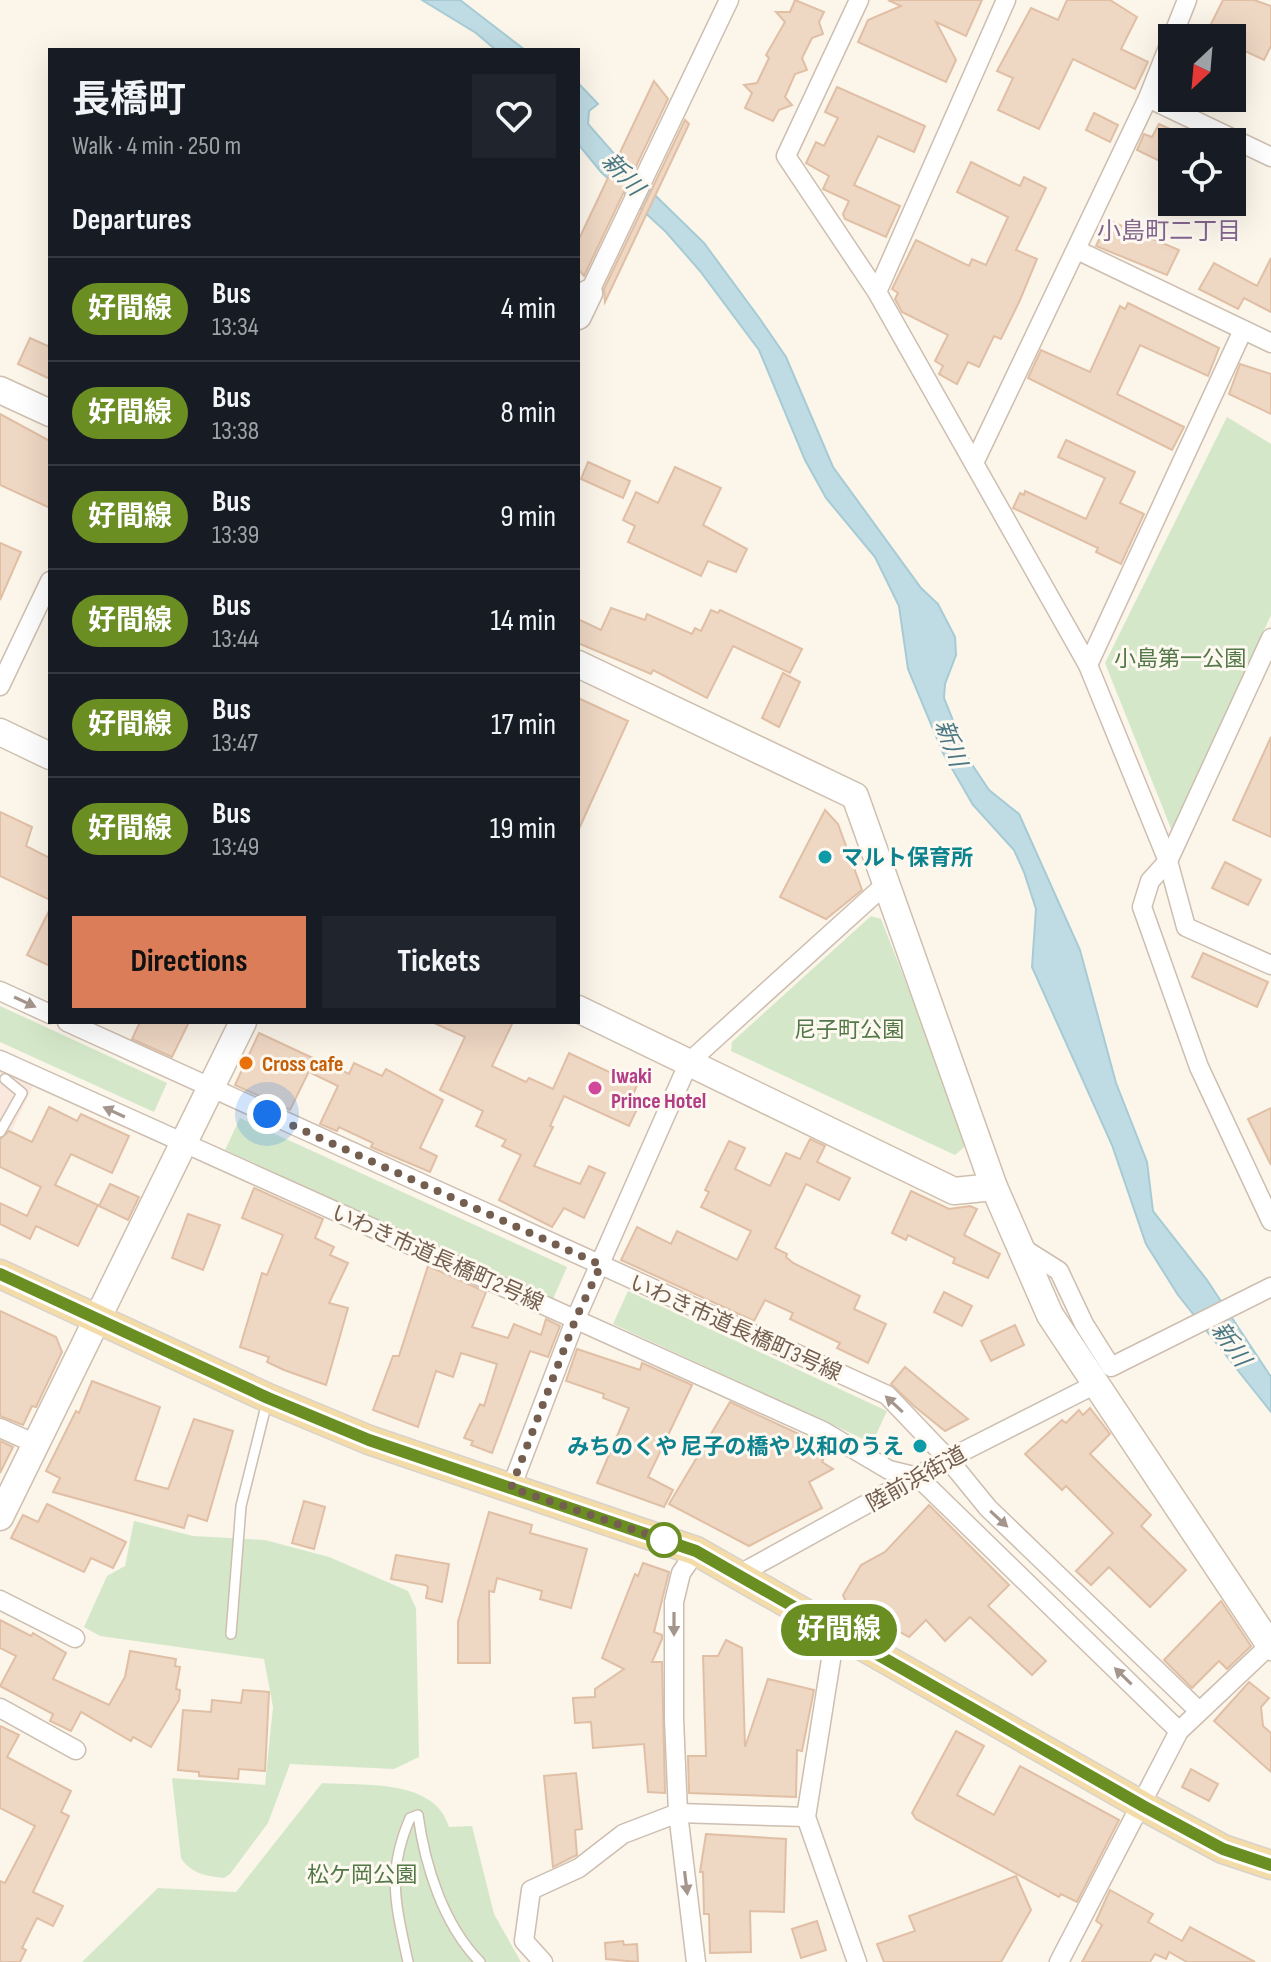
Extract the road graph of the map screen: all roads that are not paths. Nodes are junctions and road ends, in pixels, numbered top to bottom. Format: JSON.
{"nodes":[{"id":1,"x":729,"y":0,"type":"edge"},
{"id":2,"x":859,"y":0,"type":"edge"},
{"id":3,"x":1006,"y":0,"type":"edge"},
{"id":4,"x":1187,"y":0,"type":"edge"},
{"id":5,"x":1148,"y":98,"type":"junction"},
{"id":6,"x":1271,"y":157,"type":"edge"},
{"id":7,"x":1077,"y":250,"type":"junction"},
{"id":8,"x":877,"y":292,"type":"junction"},
{"id":9,"x":584,"y":304,"type":"edge"},
{"id":10,"x":1243,"y":330,"type":"junction"},
{"id":11,"x":1271,"y":343,"type":"edge"},
{"id":12,"x":0,"y":390,"type":"edge"},
{"id":13,"x":48,"y":412,"type":"edge"},
{"id":14,"x":975,"y":461,"type":"junction"},
{"id":15,"x":48,"y":585,"type":"edge"},
{"id":16,"x":1271,"y":638,"type":"edge"},
{"id":17,"x":580,"y":665,"type":"edge"},
{"id":18,"x":1088,"y":665,"type":"junction"},
{"id":19,"x":0,"y":686,"type":"edge"},
{"id":20,"x":0,"y":732,"type":"edge"},
{"id":21,"x":48,"y":755,"type":"edge"},
{"id":22,"x":1168,"y":861,"type":"junction"},
{"id":23,"x":888,"y":882,"type":"junction"},
{"id":24,"x":1271,"y":965,"type":"edge"},
{"id":25,"x":0,"y":991,"type":"edge"},
{"id":26,"x":580,"y":1010,"type":"edge"},
{"id":27,"x":48,"y":1013,"type":"edge"},
{"id":28,"x":71,"y":1024,"type":"edge"},
{"id":29,"x":242,"y":1024,"type":"edge"},
{"id":30,"x":0,"y":1060,"type":"edge"},
{"id":31,"x":689,"y":1062,"type":"junction"},
{"id":32,"x":5,"y":1079,"type":"dead end"},
{"id":33,"x":212,"y":1089,"type":"junction"},
{"id":34,"x":0,"y":1132,"type":"edge"},
{"id":35,"x":185,"y":1145,"type":"junction"},
{"id":36,"x":994,"y":1187,"type":"junction"},
{"id":37,"x":1271,"y":1221,"type":"edge"},
{"id":38,"x":1021,"y":1247,"type":"junction"},
{"id":39,"x":601,"y":1265,"type":"junction"},
{"id":40,"x":0,"y":1274,"type":"edge"},
{"id":41,"x":1271,"y":1287,"type":"edge"},
{"id":42,"x":576,"y":1318,"type":"junction"},
{"id":43,"x":99,"y":1321,"type":"junction"},
{"id":44,"x":1094,"y":1385,"type":"junction"},
{"id":45,"x":268,"y":1398,"type":"junction"},
{"id":46,"x":0,"y":1428,"type":"edge"},
{"id":47,"x":36,"y":1444,"type":"junction"},
{"id":48,"x":948,"y":1459,"type":"junction"},
{"id":49,"x":918,"y":1477,"type":"junction"},
{"id":50,"x":511,"y":1488,"type":"junction"},
{"id":51,"x":0,"y":1517,"type":"edge"},
{"id":52,"x":696,"y":1551,"type":"junction"},
{"id":53,"x":740,"y":1574,"type":"junction"},
{"id":54,"x":0,"y":1600,"type":"edge"},
{"id":55,"x":836,"y":1628,"type":"junction"},
{"id":56,"x":231,"y":1634,"type":"dead end"},
{"id":57,"x":75,"y":1638,"type":"dead end"},
{"id":58,"x":1270,"y":1646,"type":"edge"},
{"id":59,"x":0,"y":1708,"type":"edge"},
{"id":60,"x":1199,"y":1711,"type":"junction"},
{"id":61,"x":1179,"y":1731,"type":"junction"},
{"id":62,"x":76,"y":1750,"type":"dead end"},
{"id":63,"x":1143,"y":1806,"type":"junction"},
{"id":64,"x":678,"y":1813,"type":"junction"},
{"id":65,"x":806,"y":1817,"type":"junction"},
{"id":66,"x":1271,"y":1865,"type":"edge"},
{"id":67,"x":408,"y":1962,"type":"edge"},
{"id":68,"x":480,"y":1962,"type":"edge"},
{"id":69,"x":543,"y":1962,"type":"edge"},
{"id":70,"x":696,"y":1962,"type":"edge"},
{"id":71,"x":857,"y":1962,"type":"edge"},
{"id":72,"x":1059,"y":1962,"type":"edge"}],
"edges":[{"from":1,"to":9,"type":"street"},
{"from":2,"to":8,"type":"street"},
{"from":3,"to":8,"type":"street"},
{"from":4,"to":5,"type":"street"},
{"from":5,"to":6,"type":"street"},
{"from":5,"to":7,"type":"street"},
{"from":7,"to":10,"type":"street"},
{"from":7,"to":14,"type":"street"},
{"from":8,"to":14,"type":"street"},
{"from":10,"to":11,"type":"street"},
{"from":10,"to":18,"type":"street"},
{"from":12,"to":13,"type":"street"},
{"from":14,"to":18,"type":"street"},
{"from":15,"to":19,"type":"street"},
{"from":16,"to":22,"type":"street"},
{"from":17,"to":23,"type":"street"},
{"from":18,"to":22,"type":"street"},
{"from":20,"to":21,"type":"street"},
{"from":22,"to":24,"type":"street"},
{"from":22,"to":37,"type":"street"},
{"from":23,"to":31,"type":"street"},
{"from":23,"to":36,"type":"street"},
{"from":25,"to":27,"type":"street","one_way":true},
{"from":26,"to":31,"type":"street"},
{"from":28,"to":33,"type":"street","name":"いわき市道長橋町3号線"},
{"from":29,"to":33,"type":"street"},
{"from":35,"to":30,"type":"street","name":"いわき市道長橋町2号線","one_way":true},
{"from":31,"to":36,"type":"street"},
{"from":31,"to":39,"type":"street"},
{"from":32,"to":34,"type":"lane"},
{"from":33,"to":35,"type":"street"},
{"from":33,"to":39,"type":"street","name":"いわき市道長橋町3号線"},
{"from":35,"to":42,"type":"street","name":"いわき市道長橋町2号線"},
{"from":35,"to":43,"type":"street"},
{"from":36,"to":38,"type":"street"},
{"from":38,"to":41,"type":"street"},
{"from":38,"to":44,"type":"street"},
{"from":39,"to":42,"type":"street"},
{"from":48,"to":39,"type":"street","name":"いわき市道長橋町3号線","one_way":true},
{"from":40,"to":43,"type":"main road"},
{"from":42,"to":49,"type":"street","name":"いわき市道長橋町2号線"},
{"from":42,"to":50,"type":"street"},
{"from":43,"to":45,"type":"main road"},
{"from":43,"to":47,"type":"street"},
{"from":44,"to":48,"type":"street","name":"陸前浜街道"},
{"from":44,"to":58,"type":"street"},
{"from":45,"to":50,"type":"main road"},
{"from":45,"to":56,"type":"lane"},
{"from":46,"to":47,"type":"street"},
{"from":47,"to":51,"type":"street"},
{"from":48,"to":49,"type":"street","name":"陸前浜街道"},
{"from":48,"to":60,"type":"street","name":"いわき市道長橋町3号線","one_way":true},
{"from":49,"to":53,"type":"street","name":"陸前浜街道"},
{"from":61,"to":49,"type":"street","one_way":true},
{"from":50,"to":52,"type":"main road"},
{"from":52,"to":53,"type":"main road"},
{"from":52,"to":64,"type":"street","one_way":true},
{"from":53,"to":55,"type":"main road"},
{"from":54,"to":57,"type":"street"},
{"from":55,"to":63,"type":"main road"},
{"from":55,"to":65,"type":"street"},
{"from":58,"to":60,"type":"street"},
{"from":59,"to":62,"type":"street"},
{"from":60,"to":61,"type":"street"},
{"from":61,"to":63,"type":"street"},
{"from":63,"to":66,"type":"main road"},
{"from":63,"to":72,"type":"street"},
{"from":64,"to":65,"type":"street"},
{"from":64,"to":69,"type":"street"},
{"from":64,"to":70,"type":"street","one_way":true},
{"from":65,"to":71,"type":"street"},
{"from":67,"to":68,"type":"lane"}]}
